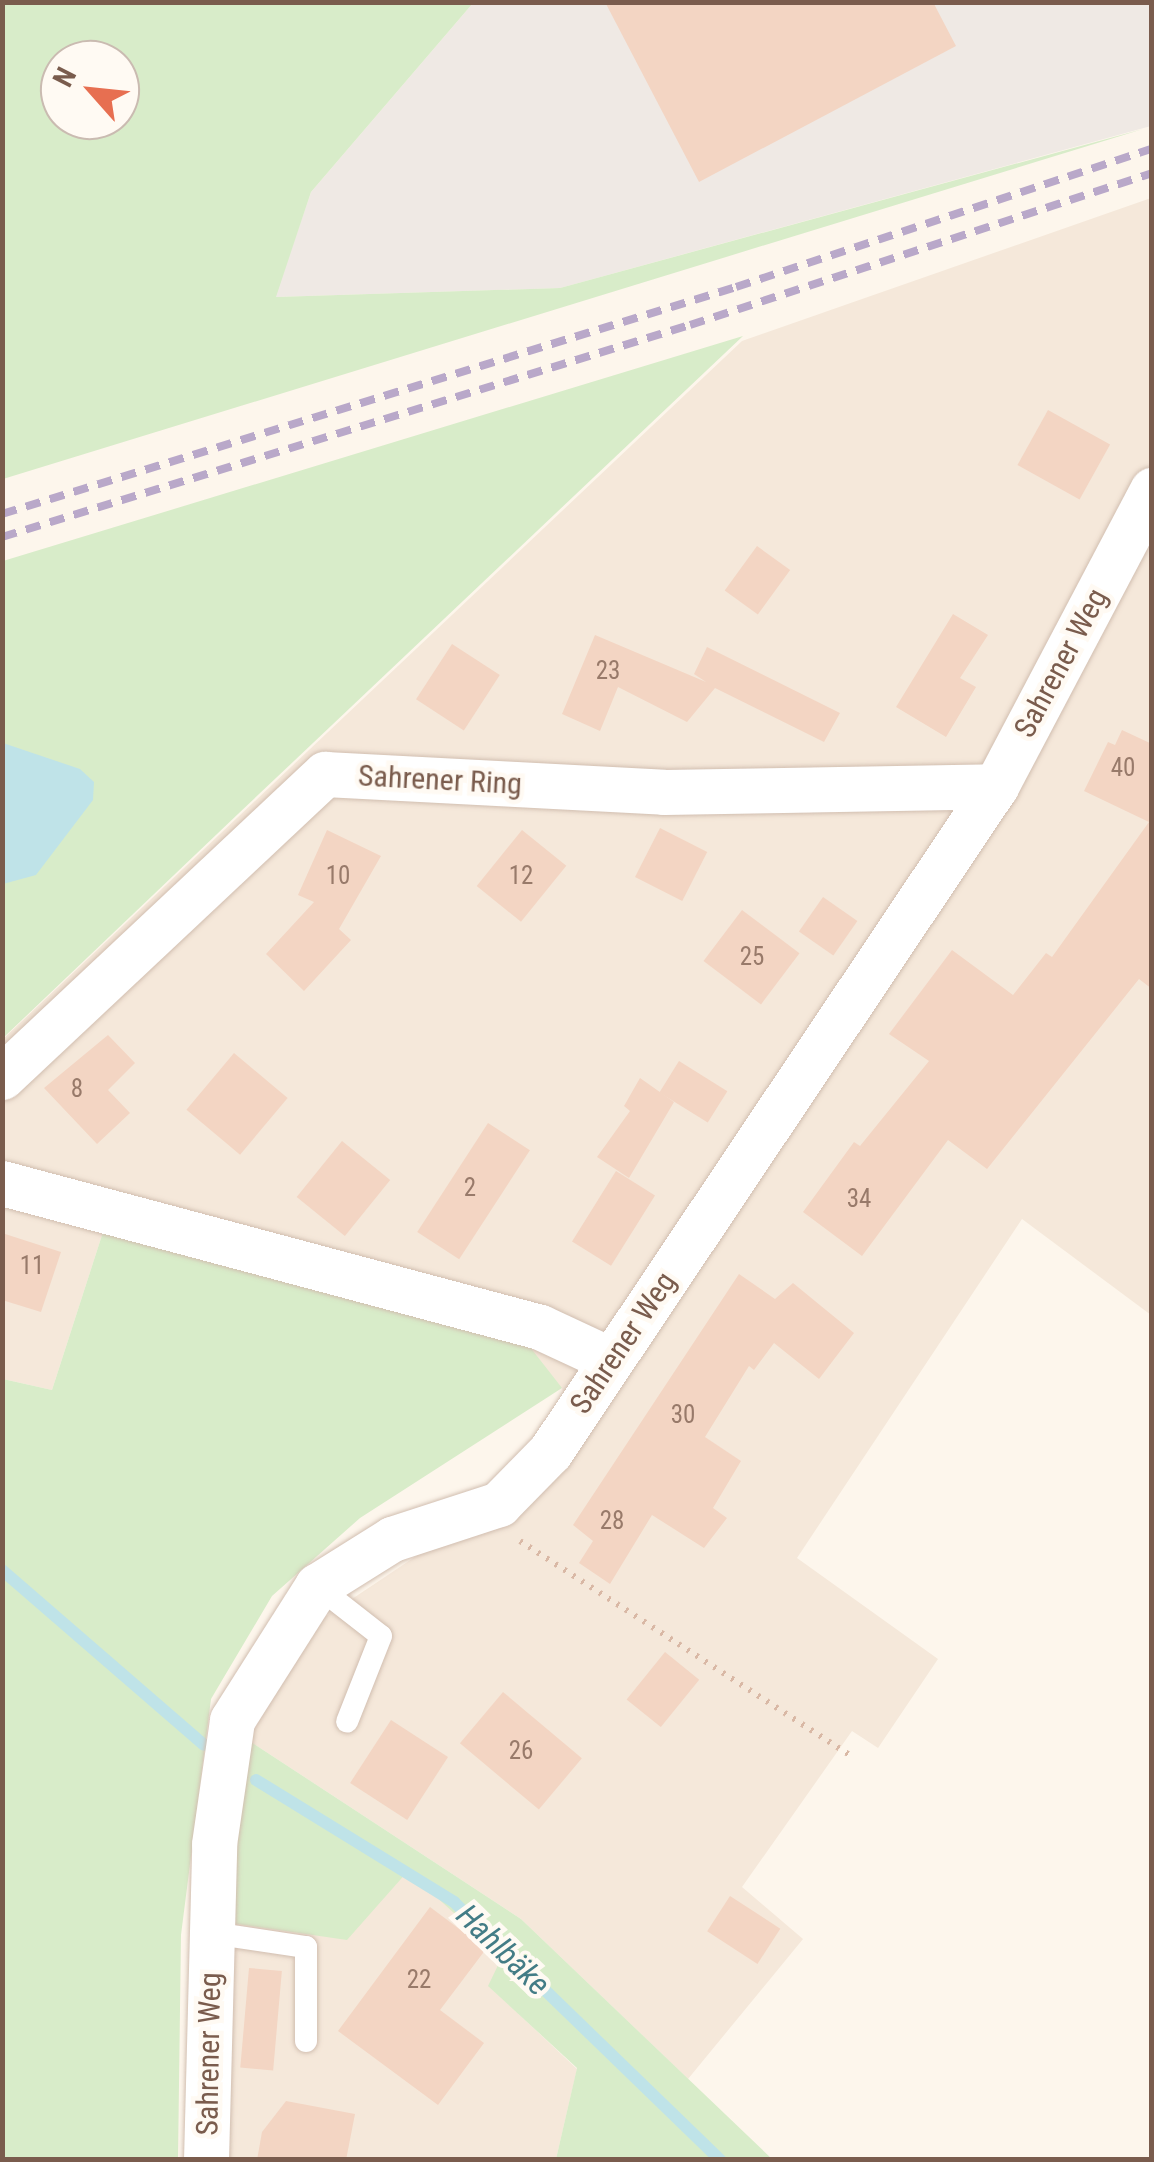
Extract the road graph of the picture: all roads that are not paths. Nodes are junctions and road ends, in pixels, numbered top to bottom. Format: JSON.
{"nodes":[{"id":1,"x":1152,"y":490,"type":"edge"},
{"id":2,"x":996,"y":786,"type":"junction"},
{"id":3,"x":2,"y":1077,"type":"edge"},
{"id":4,"x":2,"y":1183,"type":"edge"},
{"id":5,"x":611,"y":1360,"type":"junction"},
{"id":6,"x":317,"y":1586,"type":"junction"},
{"id":7,"x":346,"y":1722,"type":"dead end"},
{"id":8,"x":212,"y":1933,"type":"junction"},
{"id":9,"x":306,"y":2041,"type":"dead end"},
{"id":10,"x":206,"y":2160,"type":"edge"}],
"edges":[{"from":1,"to":2,"type":"street","name":"Sahrener Weg"},
{"from":2,"to":3,"type":"street","name":"Sahrener Ring"},
{"from":2,"to":5,"type":"street","name":"Sahrener Weg"},
{"from":4,"to":5,"type":"street"},
{"from":5,"to":6,"type":"street","name":"Sahrener Weg"},
{"from":6,"to":7,"type":"lane"},
{"from":6,"to":8,"type":"street","name":"Sahrener Weg"},
{"from":8,"to":9,"type":"lane"},
{"from":8,"to":10,"type":"street","name":"Sahrener Weg"}]}
